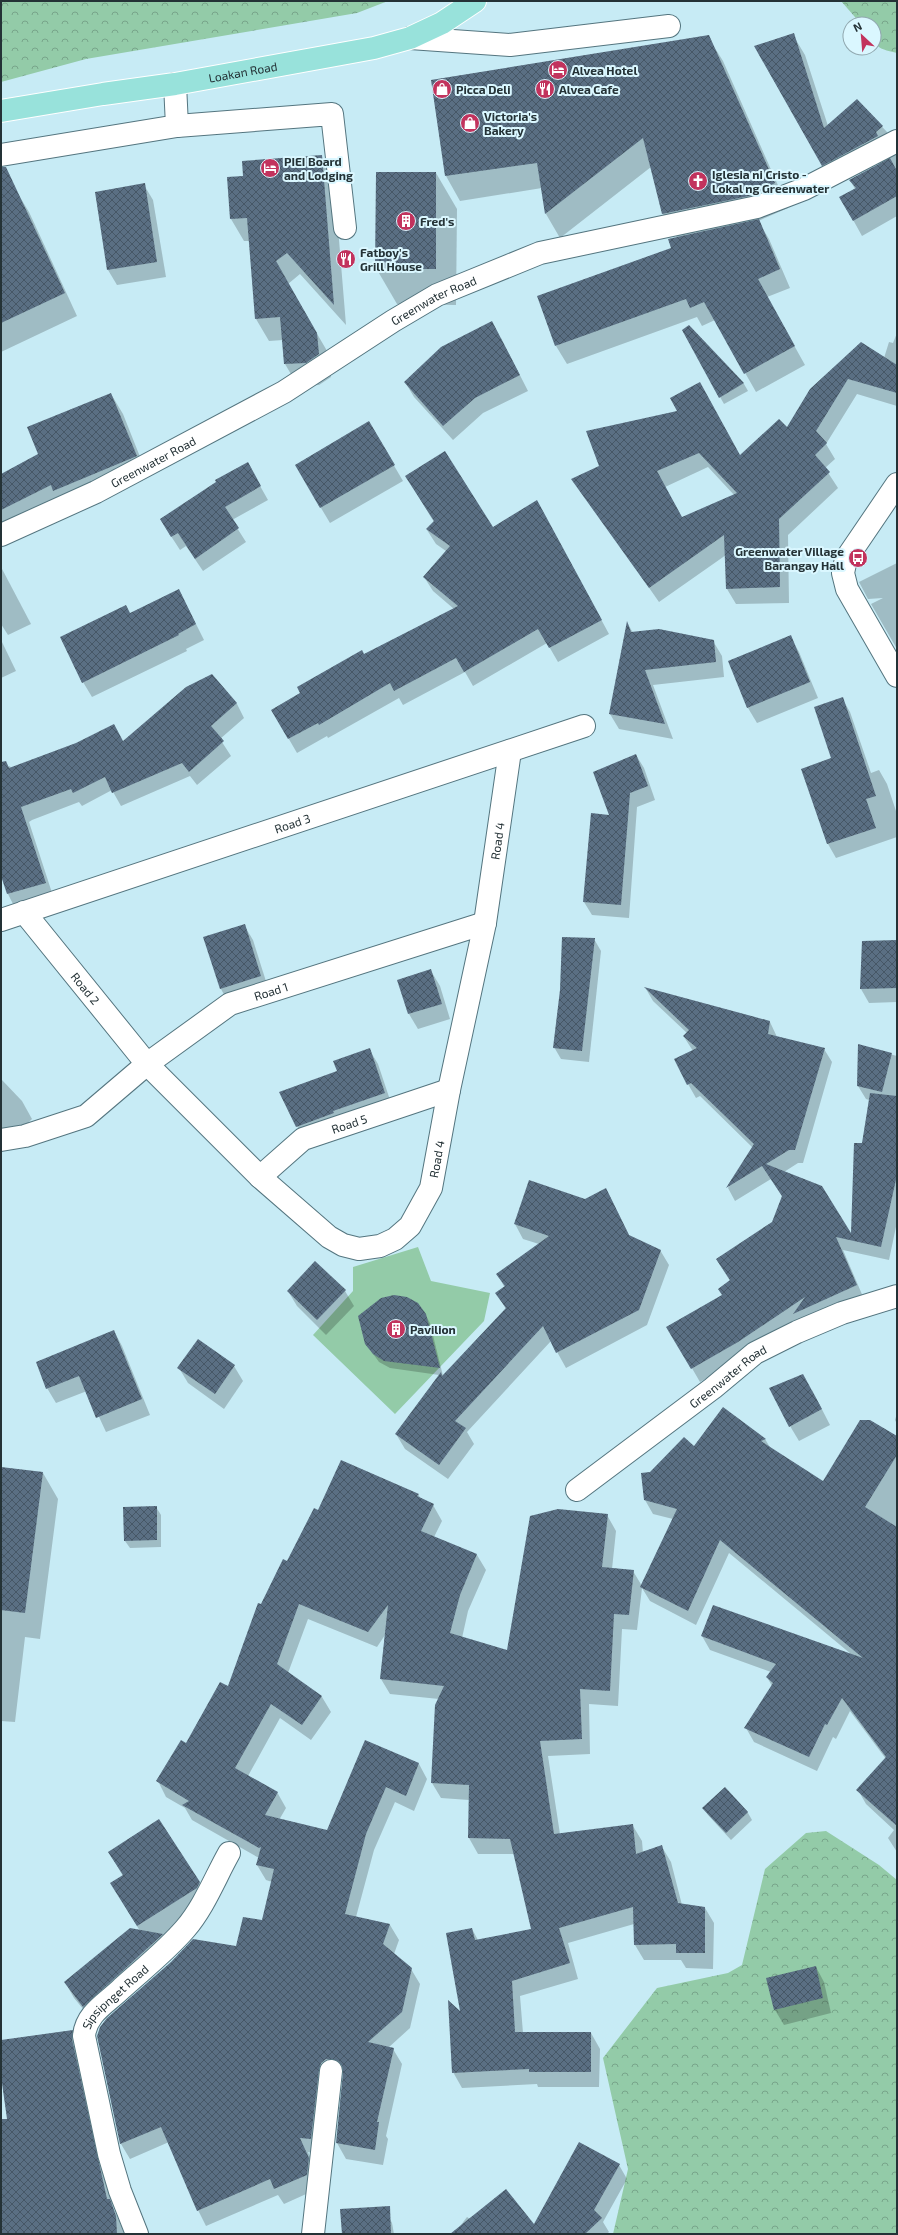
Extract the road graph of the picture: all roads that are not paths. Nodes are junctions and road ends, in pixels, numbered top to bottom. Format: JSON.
{"nodes":[{"id":1,"x":475,"y":1,"type":"edge"},
{"id":2,"x":669,"y":26,"type":"dead end"},
{"id":3,"x":410,"y":38,"type":"junction"},
{"id":4,"x":175,"y":84,"type":"junction"},
{"id":5,"x":1,"y":111,"type":"edge"},
{"id":6,"x":177,"y":126,"type":"junction"},
{"id":7,"x":897,"y":141,"type":"edge"},
{"id":8,"x":1,"y":155,"type":"edge"},
{"id":9,"x":345,"y":228,"type":"dead end"},
{"id":10,"x":897,"y":484,"type":"edge"},
{"id":11,"x":891,"y":505,"type":"edge"},
{"id":12,"x":1,"y":535,"type":"edge"},
{"id":13,"x":897,"y":676,"type":"edge"},
{"id":14,"x":584,"y":726,"type":"dead end"},
{"id":15,"x":510,"y":751,"type":"junction"},
{"id":16,"x":24,"y":912,"type":"junction"},
{"id":17,"x":1,"y":920,"type":"edge"},
{"id":18,"x":485,"y":923,"type":"junction"},
{"id":19,"x":147,"y":1064,"type":"junction"},
{"id":20,"x":449,"y":1090,"type":"junction"},
{"id":21,"x":1,"y":1140,"type":"edge"},
{"id":22,"x":260,"y":1177,"type":"junction"},
{"id":23,"x":897,"y":1296,"type":"edge"},
{"id":24,"x":577,"y":1490,"type":"dead end"},
{"id":25,"x":229,"y":1853,"type":"dead end"},
{"id":26,"x":331,"y":2071,"type":"dead end"},
{"id":27,"x":137,"y":2234,"type":"edge"},
{"id":28,"x":313,"y":2234,"type":"edge"}],
"edges":[{"from":1,"to":3,"type":"main road","name":"Loakan Road"},
{"from":2,"to":3,"type":"street"},
{"from":3,"to":4,"type":"main road","name":"Loakan Road"},
{"from":4,"to":5,"type":"main road","name":"Loakan Road"},
{"from":4,"to":6,"type":"street"},
{"from":6,"to":8,"type":"street"},
{"from":6,"to":9,"type":"street"},
{"from":7,"to":12,"type":"street","name":"Greenwater Road"},
{"from":10,"to":11,"type":"street"},
{"from":11,"to":13,"type":"street"},
{"from":14,"to":15,"type":"street","name":"Road 3"},
{"from":15,"to":16,"type":"street","name":"Road 3"},
{"from":15,"to":18,"type":"street","name":"Road 4"},
{"from":16,"to":17,"type":"street","name":"Road 3"},
{"from":16,"to":19,"type":"street","name":"Road 2"},
{"from":18,"to":19,"type":"street","name":"Road 1"},
{"from":18,"to":20,"type":"street","name":"Road 4"},
{"from":19,"to":21,"type":"street","name":"Road 1"},
{"from":19,"to":22,"type":"street","name":"Road 4"},
{"from":20,"to":22,"type":"street","name":"Road 5"},
{"from":20,"to":22,"type":"street","name":"Road 4"},
{"from":23,"to":24,"type":"street","name":"Greenwater Road"},
{"from":25,"to":27,"type":"street","name":"Sipsipnget Road"},
{"from":26,"to":28,"type":"street"}]}
